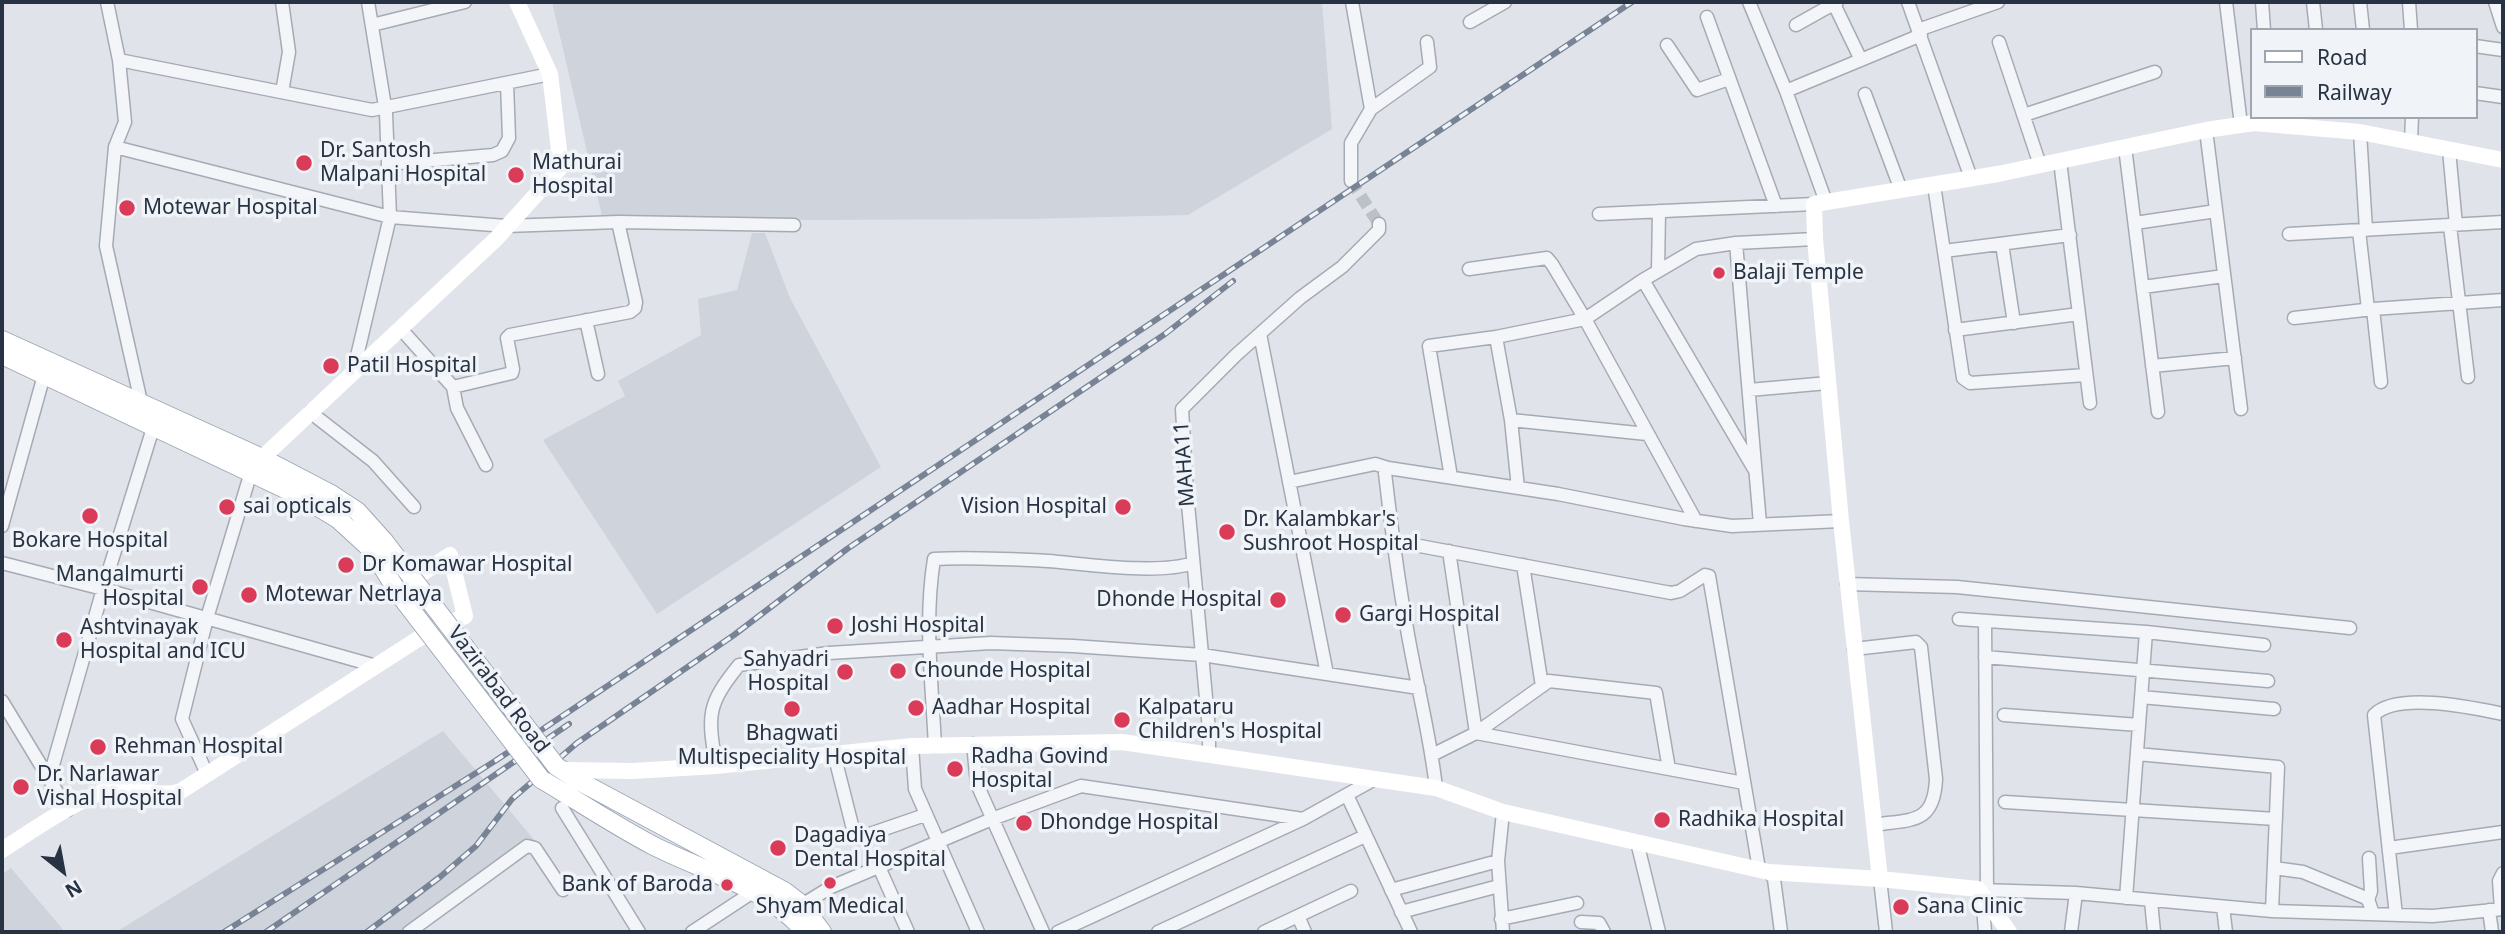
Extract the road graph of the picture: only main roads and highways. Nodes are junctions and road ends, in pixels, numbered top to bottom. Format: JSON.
{"nodes":[{"id":1,"x":2,"y":340,"type":"edge"},
{"id":2,"x":2,"y":355,"type":"edge"},
{"id":3,"x":46,"y":368,"type":"junction"},
{"id":4,"x":202,"y":440,"type":"junction"},
{"id":5,"x":378,"y":545,"type":"junction"},
{"id":6,"x":795,"y":910,"type":"junction"},
{"id":7,"x":805,"y":932,"type":"edge"},
{"id":8,"x":822,"y":932,"type":"edge"}],
"edges":[{"from":1,"to":3,"type":"main road","name":"Vazirabad Road"},
{"from":2,"to":3,"type":"main road","name":"Vazirabad Road"},
{"from":3,"to":4,"type":"main road","name":"Vazirabad Road"},
{"from":3,"to":4,"type":"main road","name":"Vazirabad Road"},
{"from":4,"to":5,"type":"main road","name":"Vazirabad Road"},
{"from":5,"to":6,"type":"main road","name":"Vazirabad Road","bridge":true},
{"from":5,"to":6,"type":"main road","name":"Vazirabad Road","bridge":true},
{"from":6,"to":7,"type":"main road","name":"Vazirabad Road"},
{"from":6,"to":8,"type":"main road","name":"Vazirabad Road"}]}
